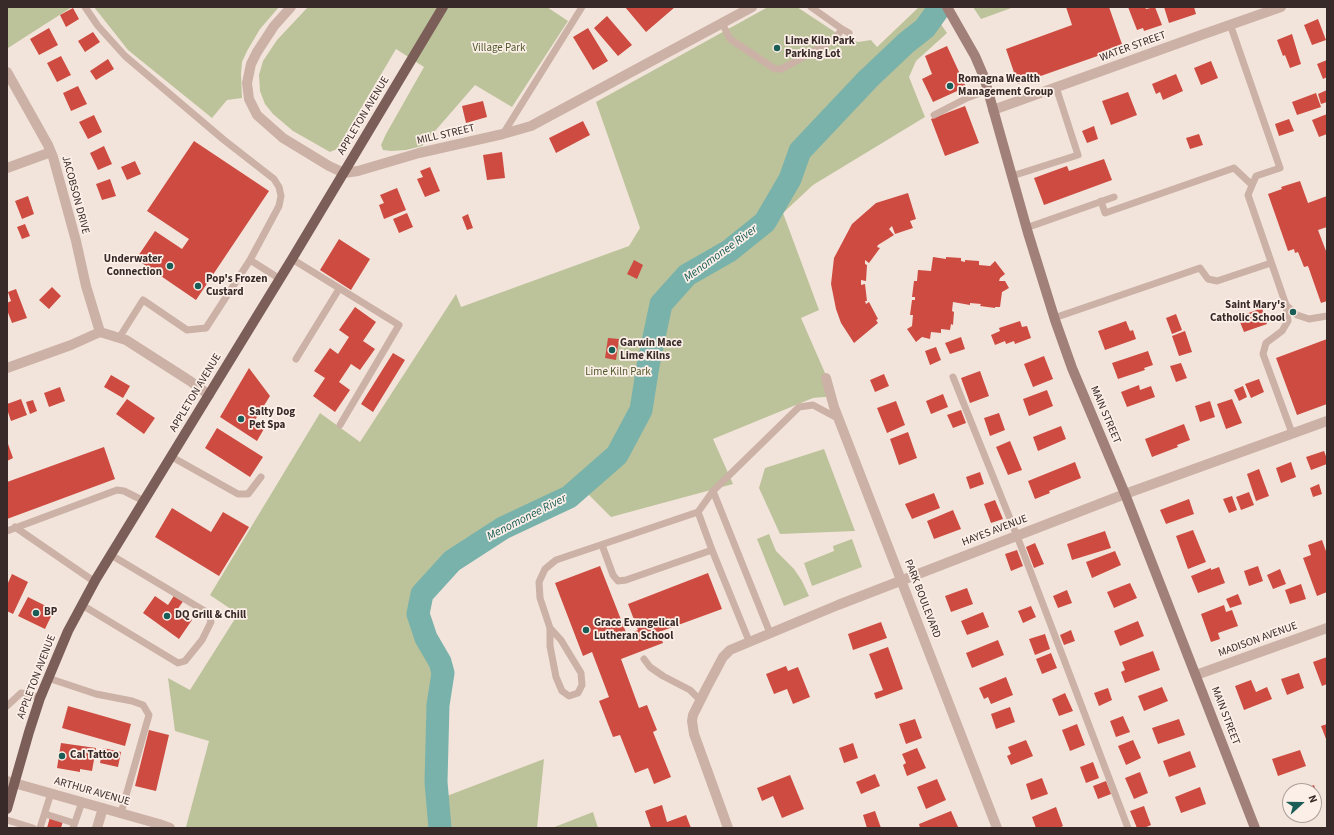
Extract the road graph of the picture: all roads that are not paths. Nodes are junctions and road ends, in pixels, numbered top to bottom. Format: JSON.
{"nodes":[{"id":1,"x":85,"y":7,"type":"edge"},
{"id":2,"x":291,"y":7,"type":"edge"},
{"id":3,"x":443,"y":7,"type":"edge"},
{"id":4,"x":582,"y":7,"type":"edge"},
{"id":5,"x":752,"y":7,"type":"edge"},
{"id":6,"x":811,"y":7,"type":"edge"},
{"id":7,"x":947,"y":7,"type":"edge"},
{"id":8,"x":1281,"y":7,"type":"edge"},
{"id":9,"x":722,"y":23,"type":"junction"},
{"id":10,"x":1230,"y":24,"type":"junction"},
{"id":11,"x":842,"y":29,"type":"junction"},
{"id":12,"x":849,"y":33,"type":"dead end"},
{"id":13,"x":7,"y":72,"type":"edge"},
{"id":14,"x":1056,"y":87,"type":"junction"},
{"id":15,"x":988,"y":90,"type":"junction"},
{"id":16,"x":993,"y":110,"type":"junction"},
{"id":17,"x":934,"y":115,"type":"dead end"},
{"id":18,"x":503,"y":134,"type":"junction"},
{"id":19,"x":51,"y":152,"type":"junction"},
{"id":20,"x":7,"y":168,"type":"edge"},
{"id":21,"x":344,"y":173,"type":"junction"},
{"id":22,"x":1012,"y":176,"type":"junction"},
{"id":23,"x":1252,"y":185,"type":"junction"},
{"id":24,"x":1114,"y":196,"type":"dead end"},
{"id":25,"x":1101,"y":201,"type":"junction"},
{"id":26,"x":1026,"y":228,"type":"junction"},
{"id":27,"x":250,"y":260,"type":"junction"},
{"id":28,"x":292,"y":260,"type":"junction"},
{"id":29,"x":1271,"y":263,"type":"junction"},
{"id":30,"x":280,"y":279,"type":"junction"},
{"id":31,"x":339,"y":289,"type":"junction"},
{"id":32,"x":1286,"y":305,"type":"junction"},
{"id":33,"x":1327,"y":316,"type":"edge"},
{"id":34,"x":1054,"y":318,"type":"junction"},
{"id":35,"x":100,"y":332,"type":"junction"},
{"id":36,"x":119,"y":338,"type":"junction"},
{"id":37,"x":296,"y":359,"type":"dead end"},
{"id":38,"x":7,"y":368,"type":"edge"},
{"id":39,"x":953,"y":377,"type":"dead end"},
{"id":40,"x":826,"y":378,"type":"dead end"},
{"id":41,"x":209,"y":395,"type":"junction"},
{"id":42,"x":839,"y":419,"type":"junction"},
{"id":43,"x":1327,"y":421,"type":"edge"},
{"id":44,"x":340,"y":425,"type":"dead end"},
{"id":45,"x":1292,"y":433,"type":"junction"},
{"id":46,"x":172,"y":457,"type":"junction"},
{"id":47,"x":261,"y":477,"type":"dead end"},
{"id":48,"x":713,"y":491,"type":"junction"},
{"id":49,"x":1125,"y":494,"type":"junction"},
{"id":50,"x":144,"y":501,"type":"junction"},
{"id":51,"x":698,"y":512,"type":"junction"},
{"id":52,"x":15,"y":527,"type":"junction"},
{"id":53,"x":7,"y":531,"type":"edge"},
{"id":54,"x":1017,"y":536,"type":"junction"},
{"id":55,"x":602,"y":545,"type":"junction"},
{"id":56,"x":712,"y":550,"type":"junction"},
{"id":57,"x":111,"y":555,"type":"junction"},
{"id":58,"x":902,"y":580,"type":"junction"},
{"id":59,"x":95,"y":582,"type":"junction"},
{"id":60,"x":82,"y":605,"type":"junction"},
{"id":61,"x":550,"y":628,"type":"junction"},
{"id":62,"x":1327,"y":628,"type":"edge"},
{"id":63,"x":770,"y":633,"type":"junction"},
{"id":64,"x":749,"y":641,"type":"junction"},
{"id":65,"x":644,"y":659,"type":"dead end"},
{"id":66,"x":1196,"y":675,"type":"junction"},
{"id":67,"x":48,"y":678,"type":"junction"},
{"id":68,"x":40,"y":698,"type":"junction"},
{"id":69,"x":700,"y":700,"type":"junction"},
{"id":70,"x":7,"y":706,"type":"edge"},
{"id":71,"x":11,"y":782,"type":"edge"},
{"id":72,"x":51,"y":793,"type":"junction"},
{"id":73,"x":82,"y":802,"type":"junction"},
{"id":74,"x":103,"y":808,"type":"junction"},
{"id":75,"x":7,"y":809,"type":"edge"},
{"id":76,"x":121,"y":813,"type":"junction"},
{"id":77,"x":45,"y":814,"type":"junction"},
{"id":78,"x":7,"y":820,"type":"edge"},
{"id":79,"x":73,"y":825,"type":"edge"},
{"id":80,"x":33,"y":828,"type":"edge"},
{"id":81,"x":40,"y":828,"type":"edge"},
{"id":82,"x":97,"y":828,"type":"edge"},
{"id":83,"x":170,"y":828,"type":"edge"},
{"id":84,"x":728,"y":828,"type":"edge"},
{"id":85,"x":997,"y":828,"type":"edge"},
{"id":86,"x":1128,"y":828,"type":"edge"},
{"id":87,"x":1255,"y":828,"type":"edge"}],
"edges":[{"from":1,"to":27,"type":"lane"},
{"from":2,"to":21,"type":"street"},
{"from":3,"to":21,"type":"main road","name":"APPLETON AVENUE"},
{"from":4,"to":18,"type":"lane"},
{"from":5,"to":9,"type":"street","name":"MILL STREET"},
{"from":6,"to":11,"type":"lane"},
{"from":7,"to":15,"type":"main road","name":"MAIN STREET"},
{"from":8,"to":10,"type":"street","name":"WATER STREET"},
{"from":9,"to":11,"type":"lane"},
{"from":9,"to":18,"type":"street","name":"MILL STREET"},
{"from":10,"to":14,"type":"street","name":"WATER STREET"},
{"from":10,"to":23,"type":"lane"},
{"from":11,"to":12,"type":"lane"},
{"from":13,"to":19,"type":"street","name":"JACOBSON DRIVE"},
{"from":14,"to":16,"type":"street","name":"WATER STREET"},
{"from":14,"to":22,"type":"lane"},
{"from":15,"to":16,"type":"main road","name":"MAIN STREET"},
{"from":15,"to":17,"type":"lane"},
{"from":16,"to":22,"type":"main road","name":"MAIN STREET"},
{"from":18,"to":21,"type":"street","name":"MILL STREET"},
{"from":19,"to":20,"type":"street"},
{"from":19,"to":35,"type":"street","name":"JACOBSON DRIVE"},
{"from":21,"to":28,"type":"main road","name":"APPLETON AVENUE"},
{"from":22,"to":26,"type":"main road","name":"MAIN STREET"},
{"from":23,"to":25,"type":"lane"},
{"from":23,"to":29,"type":"lane"},
{"from":24,"to":25,"type":"lane"},
{"from":25,"to":26,"type":"lane"},
{"from":26,"to":34,"type":"main road","name":"MAIN STREET"},
{"from":27,"to":30,"type":"lane"},
{"from":27,"to":36,"type":"lane"},
{"from":28,"to":30,"type":"main road","name":"APPLETON AVENUE"},
{"from":28,"to":31,"type":"lane"},
{"from":29,"to":32,"type":"lane"},
{"from":29,"to":34,"type":"lane"},
{"from":30,"to":41,"type":"main road","name":"APPLETON AVENUE"},
{"from":31,"to":37,"type":"lane"},
{"from":31,"to":44,"type":"lane"},
{"from":32,"to":33,"type":"lane"},
{"from":32,"to":45,"type":"lane"},
{"from":34,"to":49,"type":"main road","name":"MAIN STREET"},
{"from":35,"to":36,"type":"street"},
{"from":35,"to":38,"type":"street"},
{"from":36,"to":41,"type":"street"},
{"from":39,"to":54,"type":"lane"},
{"from":40,"to":42,"type":"street","name":"PARK BOULEVARD"},
{"from":41,"to":46,"type":"main road","name":"APPLETON AVENUE"},
{"from":42,"to":48,"type":"lane"},
{"from":42,"to":58,"type":"street","name":"PARK BOULEVARD"},
{"from":43,"to":45,"type":"street","name":"HAYES AVENUE"},
{"from":45,"to":49,"type":"street","name":"HAYES AVENUE"},
{"from":46,"to":47,"type":"lane"},
{"from":46,"to":50,"type":"main road","name":"APPLETON AVENUE"},
{"from":48,"to":51,"type":"lane"},
{"from":48,"to":63,"type":"lane"},
{"from":49,"to":54,"type":"street","name":"HAYES AVENUE"},
{"from":49,"to":66,"type":"main road","name":"MAIN STREET"},
{"from":50,"to":52,"type":"lane"},
{"from":50,"to":57,"type":"main road","name":"APPLETON AVENUE"},
{"from":51,"to":55,"type":"lane"},
{"from":51,"to":56,"type":"lane"},
{"from":52,"to":53,"type":"lane"},
{"from":52,"to":59,"type":"lane"},
{"from":54,"to":58,"type":"street","name":"HAYES AVENUE"},
{"from":54,"to":86,"type":"lane"},
{"from":55,"to":56,"type":"lane"},
{"from":55,"to":61,"type":"lane"},
{"from":56,"to":64,"type":"lane"},
{"from":57,"to":59,"type":"main road","name":"APPLETON AVENUE"},
{"from":57,"to":60,"type":"lane"},
{"from":58,"to":63,"type":"street","name":"HAYES AVENUE"},
{"from":58,"to":85,"type":"street","name":"PARK BOULEVARD"},
{"from":59,"to":60,"type":"main road","name":"APPLETON AVENUE"},
{"from":60,"to":67,"type":"main road","name":"APPLETON AVENUE"},
{"from":61,"to":61,"type":"lane"},
{"from":62,"to":66,"type":"street","name":"MADISON AVENUE"},
{"from":63,"to":64,"type":"street","name":"HAYES AVENUE"},
{"from":64,"to":69,"type":"street","name":"HAYES AVENUE"},
{"from":65,"to":69,"type":"lane"},
{"from":66,"to":87,"type":"main road","name":"MAIN STREET"},
{"from":67,"to":68,"type":"main road","name":"APPLETON AVENUE"},
{"from":67,"to":76,"type":"lane"},
{"from":68,"to":70,"type":"lane"},
{"from":68,"to":71,"type":"main road","name":"APPLETON AVENUE"},
{"from":69,"to":84,"type":"street","name":"HAYES AVENUE"},
{"from":71,"to":72,"type":"street","name":"ARTHUR AVENUE"},
{"from":71,"to":75,"type":"main road","name":"APPLETON AVENUE"},
{"from":72,"to":73,"type":"street","name":"ARTHUR AVENUE"},
{"from":72,"to":77,"type":"lane"},
{"from":73,"to":74,"type":"street","name":"ARTHUR AVENUE"},
{"from":73,"to":79,"type":"lane"},
{"from":74,"to":76,"type":"street","name":"ARTHUR AVENUE"},
{"from":74,"to":82,"type":"street"},
{"from":76,"to":83,"type":"street","name":"ARTHUR AVENUE"},
{"from":77,"to":79,"type":"lane"},
{"from":77,"to":81,"type":"lane"},
{"from":78,"to":80,"type":"lane"}]}
